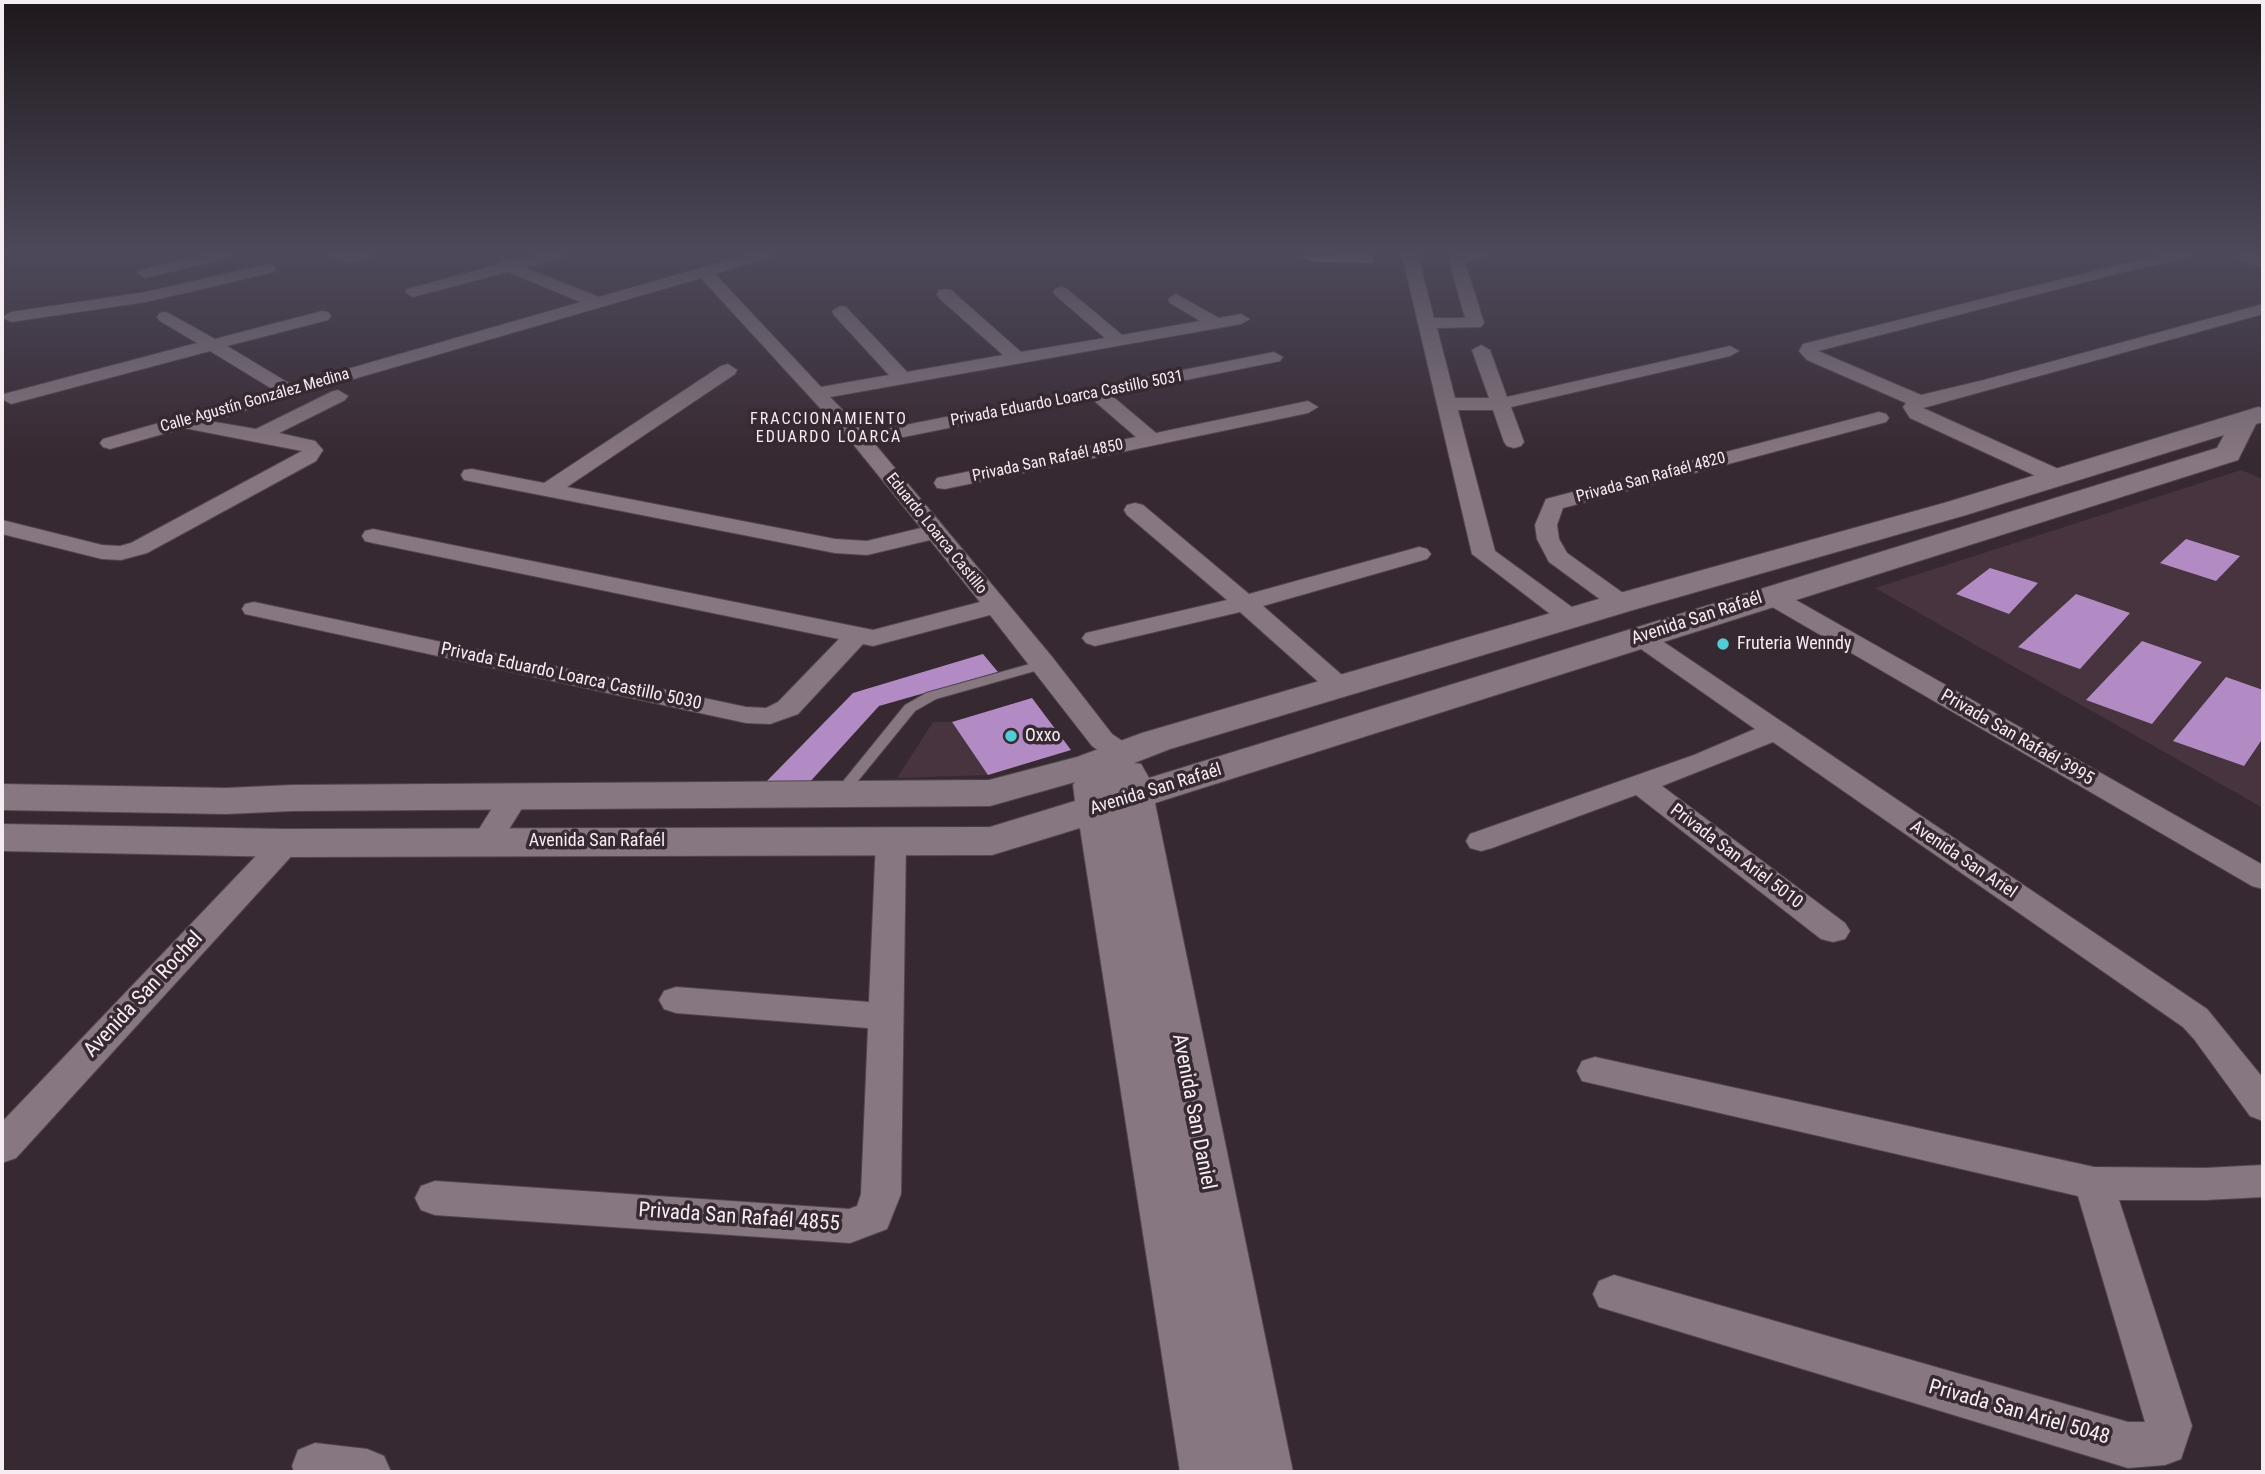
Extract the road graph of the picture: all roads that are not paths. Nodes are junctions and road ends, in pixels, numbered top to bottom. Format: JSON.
{"nodes":[{"id":1,"x":1427,"y":323,"type":"edge"},
{"id":2,"x":177,"y":324,"type":"edge"},
{"id":3,"x":292,"y":324,"type":"edge"},
{"id":4,"x":521,"y":324,"type":"edge"},
{"id":5,"x":753,"y":324,"type":"edge"},
{"id":6,"x":852,"y":324,"type":"edge"},
{"id":7,"x":978,"y":324,"type":"edge"},
{"id":8,"x":1099,"y":324,"type":"edge"},
{"id":9,"x":1211,"y":324,"type":"edge"},
{"id":10,"x":1902,"y":324,"type":"edge"},
{"id":11,"x":2208,"y":324,"type":"edge"},
{"id":12,"x":1118,"y":340,"type":"junction"},
{"id":13,"x":212,"y":345,"type":"junction"},
{"id":14,"x":1481,"y":350,"type":"dead end"},
{"id":15,"x":1730,"y":351,"type":"dead end"},
{"id":16,"x":1274,"y":357,"type":"dead end"},
{"id":17,"x":1018,"y":359,"type":"junction"},
{"id":18,"x":728,"y":370,"type":"dead end"},
{"id":19,"x":902,"y":378,"type":"junction"},
{"id":20,"x":289,"y":391,"type":"junction"},
{"id":21,"x":818,"y":393,"type":"junction"},
{"id":22,"x":1097,"y":393,"type":"junction"},
{"id":23,"x":338,"y":396,"type":"dead end"},
{"id":24,"x":11,"y":398,"type":"dead end"},
{"id":25,"x":1919,"y":401,"type":"junction"},
{"id":26,"x":1447,"y":404,"type":"junction"},
{"id":27,"x":1501,"y":404,"type":"junction"},
{"id":28,"x":1308,"y":407,"type":"dead end"},
{"id":29,"x":2254,"y":416,"type":"edge"},
{"id":30,"x":1879,"y":418,"type":"dead end"},
{"id":31,"x":184,"y":422,"type":"junction"},
{"id":32,"x":256,"y":437,"type":"junction"},
{"id":33,"x":860,"y":440,"type":"junction"},
{"id":34,"x":1152,"y":440,"type":"junction"},
{"id":35,"x":1514,"y":442,"type":"dead end"},
{"id":36,"x":110,"y":443,"type":"dead end"},
{"id":37,"x":472,"y":475,"type":"dead end"},
{"id":38,"x":2057,"y":477,"type":"junction"},
{"id":39,"x":945,"y":483,"type":"dead end"},
{"id":40,"x":548,"y":490,"type":"junction"},
{"id":41,"x":1955,"y":509,"type":"junction"},
{"id":42,"x":1135,"y":510,"type":"dead end"},
{"id":43,"x":2,"y":527,"type":"edge"},
{"id":44,"x":1993,"y":527,"type":"junction"},
{"id":45,"x":935,"y":532,"type":"junction"},
{"id":46,"x":373,"y":536,"type":"dead end"},
{"id":47,"x":1419,"y":554,"type":"dead end"},
{"id":48,"x":1771,"y":596,"type":"junction"},
{"id":49,"x":1245,"y":603,"type":"junction"},
{"id":50,"x":1621,"y":603,"type":"junction"},
{"id":51,"x":995,"y":606,"type":"junction"},
{"id":52,"x":254,"y":609,"type":"dead end"},
{"id":53,"x":1571,"y":618,"type":"junction"},
{"id":54,"x":857,"y":635,"type":"junction"},
{"id":55,"x":1095,"y":638,"type":"dead end"},
{"id":56,"x":1640,"y":638,"type":"junction"},
{"id":57,"x":1044,"y":664,"type":"junction"},
{"id":58,"x":1341,"y":688,"type":"junction"},
{"id":59,"x":1775,"y":731,"type":"junction"},
{"id":60,"x":1109,"y":773,"type":"junction"},
{"id":61,"x":1640,"y":783,"type":"junction"},
{"id":62,"x":838,"y":795,"type":"junction"},
{"id":63,"x":2,"y":797,"type":"edge"},
{"id":64,"x":514,"y":797,"type":"junction"},
{"id":65,"x":2,"y":838,"type":"edge"},
{"id":66,"x":891,"y":839,"type":"junction"},
{"id":67,"x":1481,"y":841,"type":"dead end"},
{"id":68,"x":486,"y":842,"type":"junction"},
{"id":69,"x":286,"y":843,"type":"junction"},
{"id":70,"x":2263,"y":879,"type":"edge"},
{"id":71,"x":1833,"y":931,"type":"dead end"},
{"id":72,"x":676,"y":1000,"type":"dead end"},
{"id":73,"x":884,"y":1016,"type":"junction"},
{"id":74,"x":1595,"y":1071,"type":"dead end"},
{"id":75,"x":2263,"y":1106,"type":"edge"},
{"id":76,"x":2,"y":1147,"type":"edge"},
{"id":77,"x":2263,"y":1181,"type":"edge"},
{"id":78,"x":2094,"y":1183,"type":"junction"},
{"id":79,"x":435,"y":1198,"type":"dead end"},
{"id":80,"x":1614,"y":1294,"type":"dead end"},
{"id":81,"x":315,"y":1466,"type":"dead end"},
{"id":82,"x":368,"y":1472,"type":"edge"},
{"id":83,"x":1212,"y":1472,"type":"edge"},
{"id":84,"x":1261,"y":1472,"type":"edge"}],
"edges":[{"from":1,"to":26,"type":"street"},
{"from":2,"to":13,"type":"street"},
{"from":3,"to":13,"type":"street"},
{"from":4,"to":20,"type":"street","name":"Calle Agustín González Medina"},
{"from":5,"to":21,"type":"street","name":"Eduardo Loarca Castillo"},
{"from":6,"to":19,"type":"street"},
{"from":7,"to":17,"type":"street"},
{"from":8,"to":12,"type":"street"},
{"from":9,"to":12,"type":"street"},
{"from":10,"to":25,"type":"street"},
{"from":11,"to":25,"type":"street"},
{"from":12,"to":17,"type":"street"},
{"from":13,"to":20,"type":"street"},
{"from":13,"to":24,"type":"street"},
{"from":14,"to":27,"type":"street"},
{"from":15,"to":27,"type":"street"},
{"from":16,"to":22,"type":"street","name":"Privada Eduardo Loarca Castillo 5031"},
{"from":17,"to":19,"type":"street"},
{"from":18,"to":40,"type":"street"},
{"from":19,"to":21,"type":"street"},
{"from":20,"to":31,"type":"street","name":"Calle Agustín González Medina"},
{"from":21,"to":33,"type":"street","name":"Eduardo Loarca Castillo"},
{"from":22,"to":33,"type":"street","name":"Privada Eduardo Loarca Castillo 5031"},
{"from":22,"to":34,"type":"street","name":"Privada San Rafaél 4850"},
{"from":23,"to":32,"type":"street"},
{"from":25,"to":38,"type":"street"},
{"from":26,"to":27,"type":"street"},
{"from":26,"to":53,"type":"street"},
{"from":27,"to":35,"type":"street"},
{"from":28,"to":34,"type":"street","name":"Privada San Rafaél 4850"},
{"from":29,"to":38,"type":"main road","name":"Avenida San Rafaél"},
{"from":29,"to":44,"type":"main road","name":"Avenida San Rafaél"},
{"from":30,"to":50,"type":"street","name":"Privada San Rafaél 4820"},
{"from":31,"to":32,"type":"street"},
{"from":31,"to":36,"type":"street","name":"Calle Agustín González Medina"},
{"from":32,"to":43,"type":"street"},
{"from":33,"to":45,"type":"street","name":"Eduardo Loarca Castillo"},
{"from":34,"to":39,"type":"street","name":"Privada San Rafaél 4850"},
{"from":37,"to":40,"type":"street"},
{"from":38,"to":41,"type":"main road","name":"Avenida San Rafaél"},
{"from":40,"to":45,"type":"street"},
{"from":41,"to":44,"type":"main road"},
{"from":41,"to":50,"type":"main road","name":"Avenida San Rafaél"},
{"from":42,"to":49,"type":"street"},
{"from":44,"to":48,"type":"main road","name":"Avenida San Rafaél"},
{"from":45,"to":51,"type":"street","name":"Eduardo Loarca Castillo"},
{"from":46,"to":54,"type":"street"},
{"from":47,"to":49,"type":"street"},
{"from":48,"to":56,"type":"main road","name":"Avenida San Rafaél"},
{"from":48,"to":70,"type":"street","name":"Privada San Rafaél 3995"},
{"from":49,"to":55,"type":"street"},
{"from":49,"to":58,"type":"street"},
{"from":50,"to":53,"type":"main road","name":"Avenida San Rafaél"},
{"from":51,"to":54,"type":"street"},
{"from":51,"to":57,"type":"street","name":"Eduardo Loarca Castillo"},
{"from":52,"to":54,"type":"street","name":"Privada Eduardo Loarca Castillo 5030"},
{"from":53,"to":58,"type":"main road","name":"Avenida San Rafaél"},
{"from":56,"to":59,"type":"street","name":"Avenida San Ariel"},
{"from":56,"to":60,"type":"main road","name":"Avenida San Rafaél"},
{"from":57,"to":60,"type":"street","name":"Eduardo Loarca Castillo"},
{"from":57,"to":62,"type":"lane"},
{"from":58,"to":60,"type":"main road","name":"Avenida San Rafaél"},
{"from":59,"to":61,"type":"street"},
{"from":59,"to":75,"type":"street","name":"Avenida San Ariel"},
{"from":60,"to":62,"type":"main road","name":"Avenida San Rafaél"},
{"from":60,"to":66,"type":"main road","name":"Avenida San Rafaél"},
{"from":60,"to":83,"type":"main road"},
{"from":60,"to":84,"type":"main road","name":"Avenida San Daniel"},
{"from":61,"to":67,"type":"street"},
{"from":61,"to":71,"type":"street","name":"Privada San Ariel 5010"},
{"from":62,"to":64,"type":"main road","name":"Avenida San Rafaél"},
{"from":63,"to":64,"type":"main road","name":"Avenida San Rafaél"},
{"from":64,"to":68,"type":"street"},
{"from":65,"to":69,"type":"main road","name":"Avenida San Rafaél"},
{"from":66,"to":68,"type":"main road","name":"Avenida San Rafaél"},
{"from":66,"to":73,"type":"street","name":"Privada San Rafaél 4855"},
{"from":68,"to":69,"type":"main road","name":"Avenida San Rafaél"},
{"from":69,"to":76,"type":"street","name":"Avenida San Rochel"},
{"from":72,"to":73,"type":"street"},
{"from":73,"to":79,"type":"street","name":"Privada San Rafaél 4855"},
{"from":74,"to":78,"type":"street"},
{"from":77,"to":78,"type":"street"},
{"from":78,"to":80,"type":"street","name":"Privada San Ariel 5048"},
{"from":81,"to":82,"type":"street"}]}
